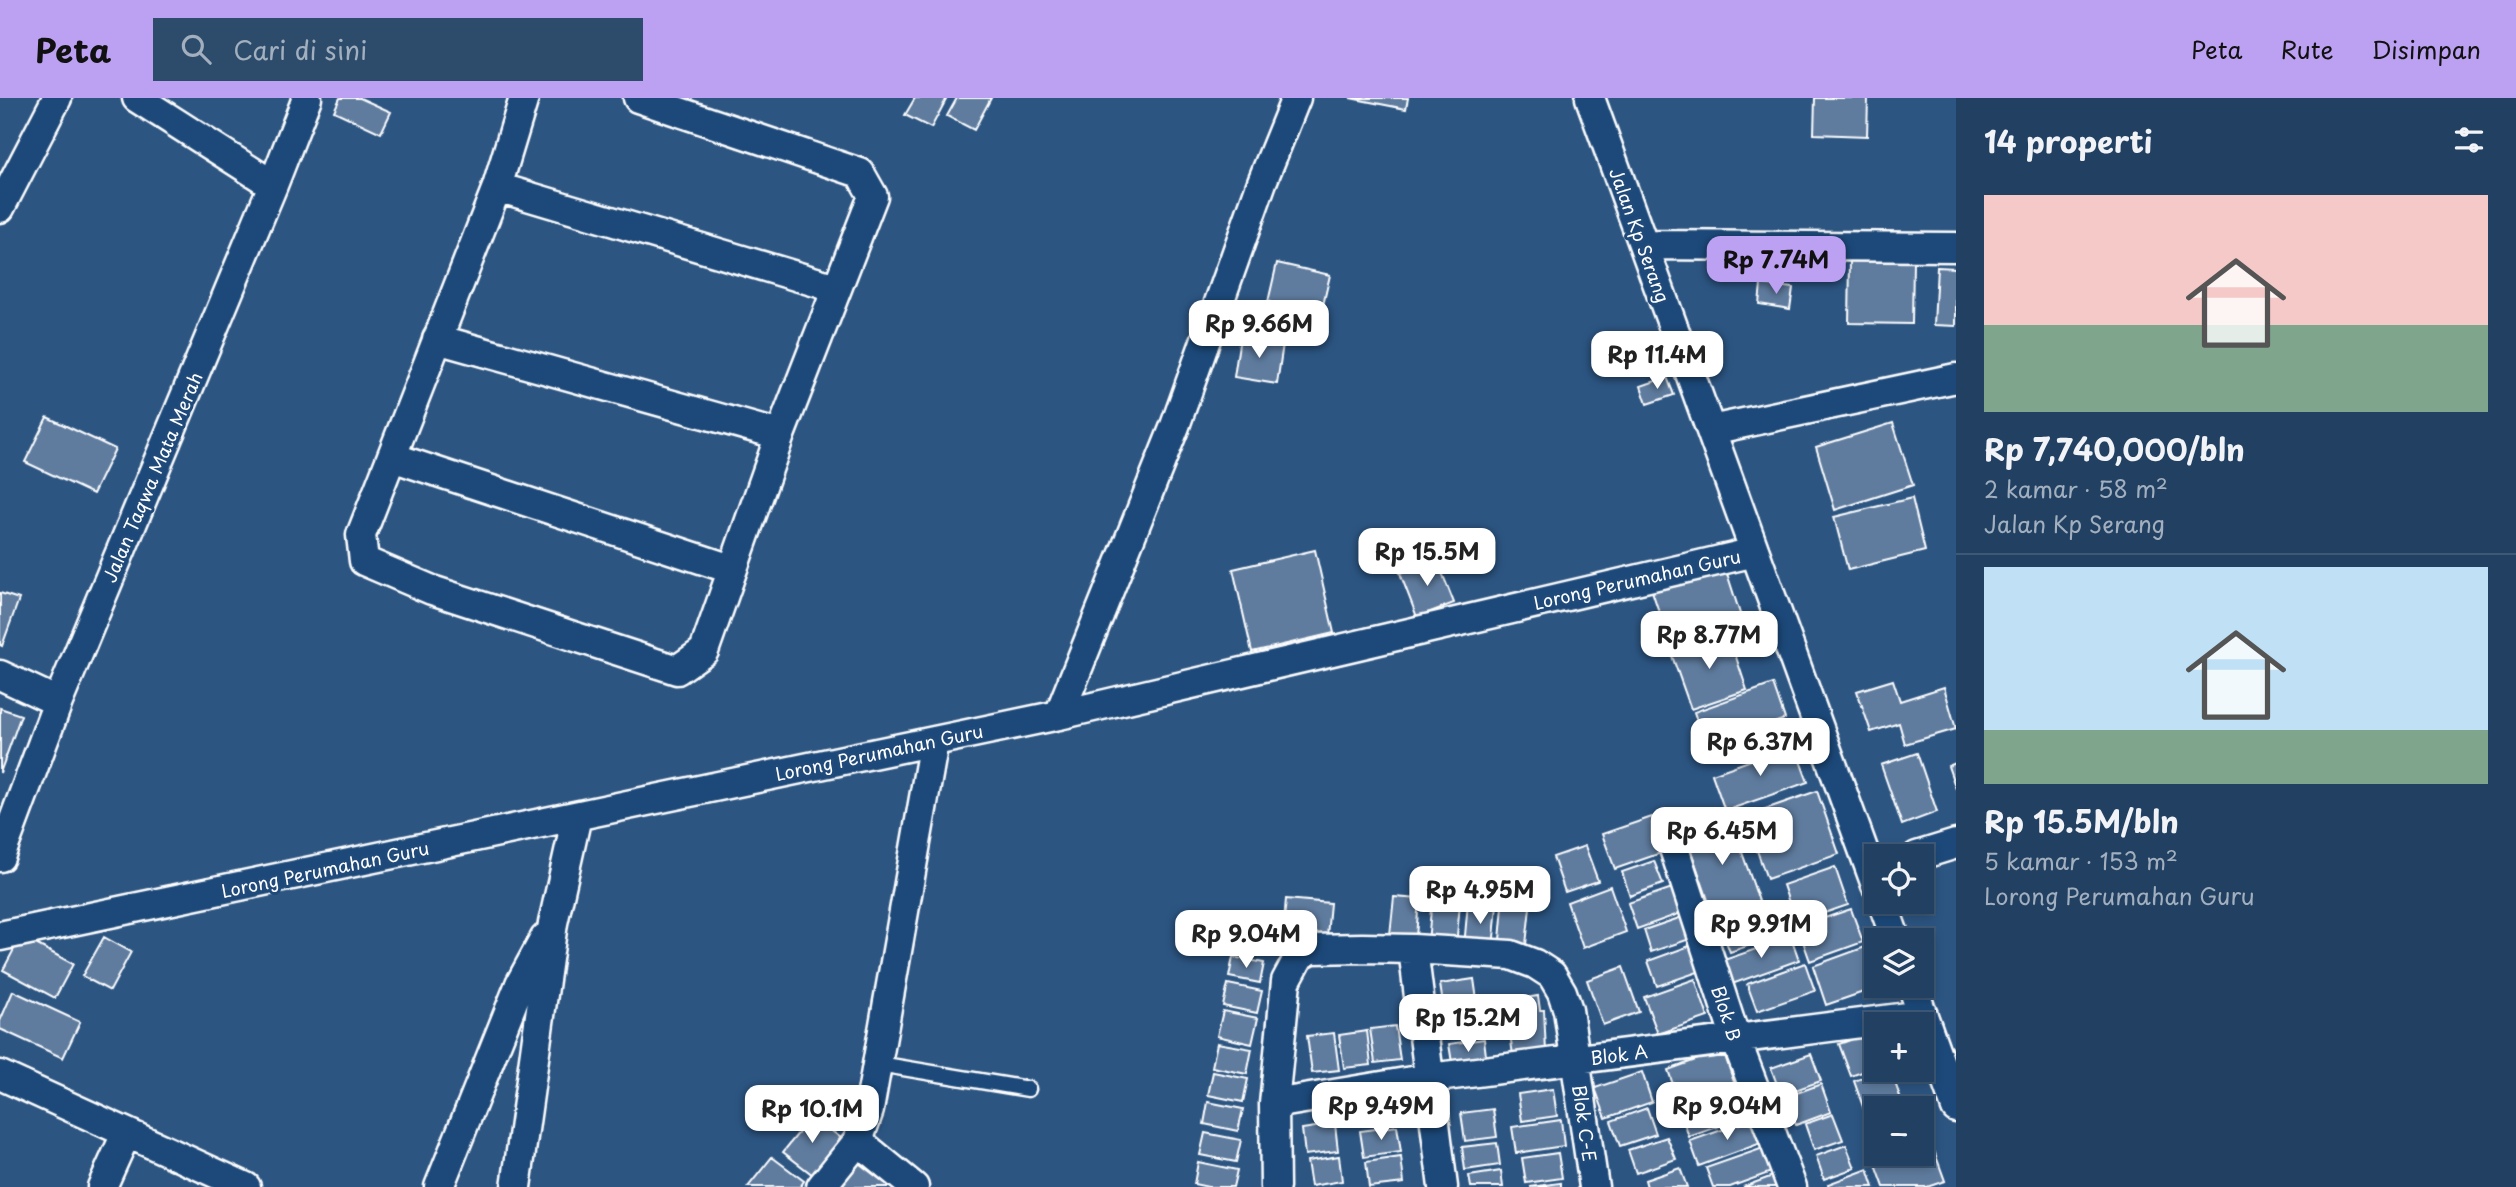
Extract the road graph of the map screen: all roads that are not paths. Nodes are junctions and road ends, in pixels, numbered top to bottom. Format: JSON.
{"nodes":[{"id":1,"x":57,"y":98,"type":"edge"},
{"id":2,"x":137,"y":98,"type":"edge"},
{"id":3,"x":307,"y":98,"type":"edge"},
{"id":4,"x":524,"y":98,"type":"edge"},
{"id":5,"x":638,"y":98,"type":"edge"},
{"id":6,"x":1296,"y":98,"type":"edge"},
{"id":7,"x":1590,"y":98,"type":"edge"},
{"id":8,"x":274,"y":185,"type":"junction"},
{"id":9,"x":497,"y":187,"type":"junction"},
{"id":10,"x":0,"y":208,"type":"edge"},
{"id":11,"x":1644,"y":245,"type":"junction"},
{"id":12,"x":1956,"y":247,"type":"edge"},
{"id":13,"x":836,"y":288,"type":"junction"},
{"id":14,"x":437,"y":339,"type":"junction"},
{"id":15,"x":1956,"y":378,"type":"edge"},
{"id":16,"x":1711,"y":430,"type":"junction"},
{"id":17,"x":780,"y":435,"type":"junction"},
{"id":18,"x":392,"y":457,"type":"junction"},
{"id":19,"x":1755,"y":552,"type":"junction"},
{"id":20,"x":731,"y":569,"type":"junction"},
{"id":21,"x":0,"y":675,"type":"edge"},
{"id":22,"x":58,"y":702,"type":"junction"},
{"id":23,"x":1059,"y":715,"type":"junction"},
{"id":24,"x":934,"y":741,"type":"junction"},
{"id":25,"x":577,"y":816,"type":"junction"},
{"id":26,"x":1670,"y":836,"type":"dead end"},
{"id":27,"x":1956,"y":844,"type":"edge"},
{"id":28,"x":1864,"y":847,"type":"edge"},
{"id":29,"x":1934,"y":851,"type":"edge"},
{"id":30,"x":0,"y":858,"type":"edge"},
{"id":31,"x":553,"y":923,"type":"junction"},
{"id":32,"x":0,"y":936,"type":"edge"},
{"id":33,"x":1413,"y":949,"type":"junction"},
{"id":34,"x":1864,"y":1023,"type":"edge"},
{"id":35,"x":1736,"y":1040,"type":"junction"},
{"id":36,"x":1934,"y":1046,"type":"edge"},
{"id":37,"x":1576,"y":1060,"type":"junction"},
{"id":38,"x":879,"y":1063,"type":"junction"},
{"id":39,"x":0,"y":1075,"type":"edge"},
{"id":40,"x":1430,"y":1078,"type":"junction"},
{"id":41,"x":1028,"y":1089,"type":"dead end"},
{"id":42,"x":1274,"y":1104,"type":"junction"},
{"id":43,"x":1956,"y":1108,"type":"edge"},
{"id":44,"x":126,"y":1134,"type":"junction"},
{"id":45,"x":858,"y":1141,"type":"junction"},
{"id":46,"x":102,"y":1187,"type":"edge"},
{"id":47,"x":246,"y":1187,"type":"edge"},
{"id":48,"x":439,"y":1187,"type":"edge"},
{"id":49,"x":516,"y":1187,"type":"edge"},
{"id":50,"x":821,"y":1187,"type":"edge"},
{"id":51,"x":914,"y":1187,"type":"edge"},
{"id":52,"x":1275,"y":1187,"type":"edge"},
{"id":53,"x":1443,"y":1187,"type":"edge"},
{"id":54,"x":1594,"y":1187,"type":"edge"},
{"id":55,"x":1792,"y":1187,"type":"edge"}],
"edges":[{"from":1,"to":10,"type":"street"},
{"from":2,"to":8,"type":"street"},
{"from":3,"to":8,"type":"street","name":"Jalan Taqwa Mata Merah"},
{"from":4,"to":9,"type":"street"},
{"from":5,"to":13,"type":"street"},
{"from":6,"to":23,"type":"street"},
{"from":7,"to":11,"type":"street","name":"Jalan Kp Serang"},
{"from":8,"to":22,"type":"street","name":"Jalan Taqwa Mata Merah"},
{"from":9,"to":13,"type":"street"},
{"from":9,"to":14,"type":"street"},
{"from":11,"to":12,"type":"street"},
{"from":11,"to":16,"type":"street","name":"Jalan Kp Serang"},
{"from":13,"to":17,"type":"street"},
{"from":14,"to":17,"type":"street"},
{"from":14,"to":18,"type":"street"},
{"from":15,"to":16,"type":"street"},
{"from":16,"to":19,"type":"street","name":"Jalan Kp Serang"},
{"from":17,"to":20,"type":"street"},
{"from":18,"to":20,"type":"street"},
{"from":18,"to":20,"type":"street"},
{"from":19,"to":23,"type":"street","name":"Lorong Perumahan Guru"},
{"from":19,"to":28,"type":"street","name":"Jalan Kp Serang"},
{"from":21,"to":22,"type":"street"},
{"from":22,"to":30,"type":"street","name":"Jalan Taqwa Mata Merah"},
{"from":23,"to":24,"type":"street","name":"Lorong Perumahan Guru"},
{"from":24,"to":25,"type":"street","name":"Lorong Perumahan Guru"},
{"from":24,"to":38,"type":"street"},
{"from":25,"to":31,"type":"street"},
{"from":25,"to":32,"type":"street","name":"Lorong Perumahan Guru"},
{"from":26,"to":35,"type":"street","name":"Blok B"},
{"from":27,"to":29,"type":"street"},
{"from":31,"to":48,"type":"street"},
{"from":31,"to":49,"type":"street"},
{"from":33,"to":37,"type":"street","name":"Blok C-E"},
{"from":33,"to":40,"type":"street"},
{"from":33,"to":42,"type":"street","name":"Blok C-E"},
{"from":34,"to":35,"type":"street","name":"Blok A"},
{"from":35,"to":37,"type":"street","name":"Blok A"},
{"from":35,"to":55,"type":"street","name":"Blok B"},
{"from":36,"to":43,"type":"street"},
{"from":37,"to":40,"type":"street","name":"Blok A"},
{"from":37,"to":54,"type":"street","name":"Blok C-E"},
{"from":38,"to":41,"type":"lane"},
{"from":38,"to":45,"type":"street"},
{"from":39,"to":44,"type":"street"},
{"from":40,"to":42,"type":"street","name":"Blok A"},
{"from":40,"to":53,"type":"street"},
{"from":42,"to":52,"type":"street","name":"Blok C-E"},
{"from":44,"to":46,"type":"street"},
{"from":44,"to":47,"type":"street"},
{"from":45,"to":50,"type":"street"},
{"from":45,"to":51,"type":"street"}]}
